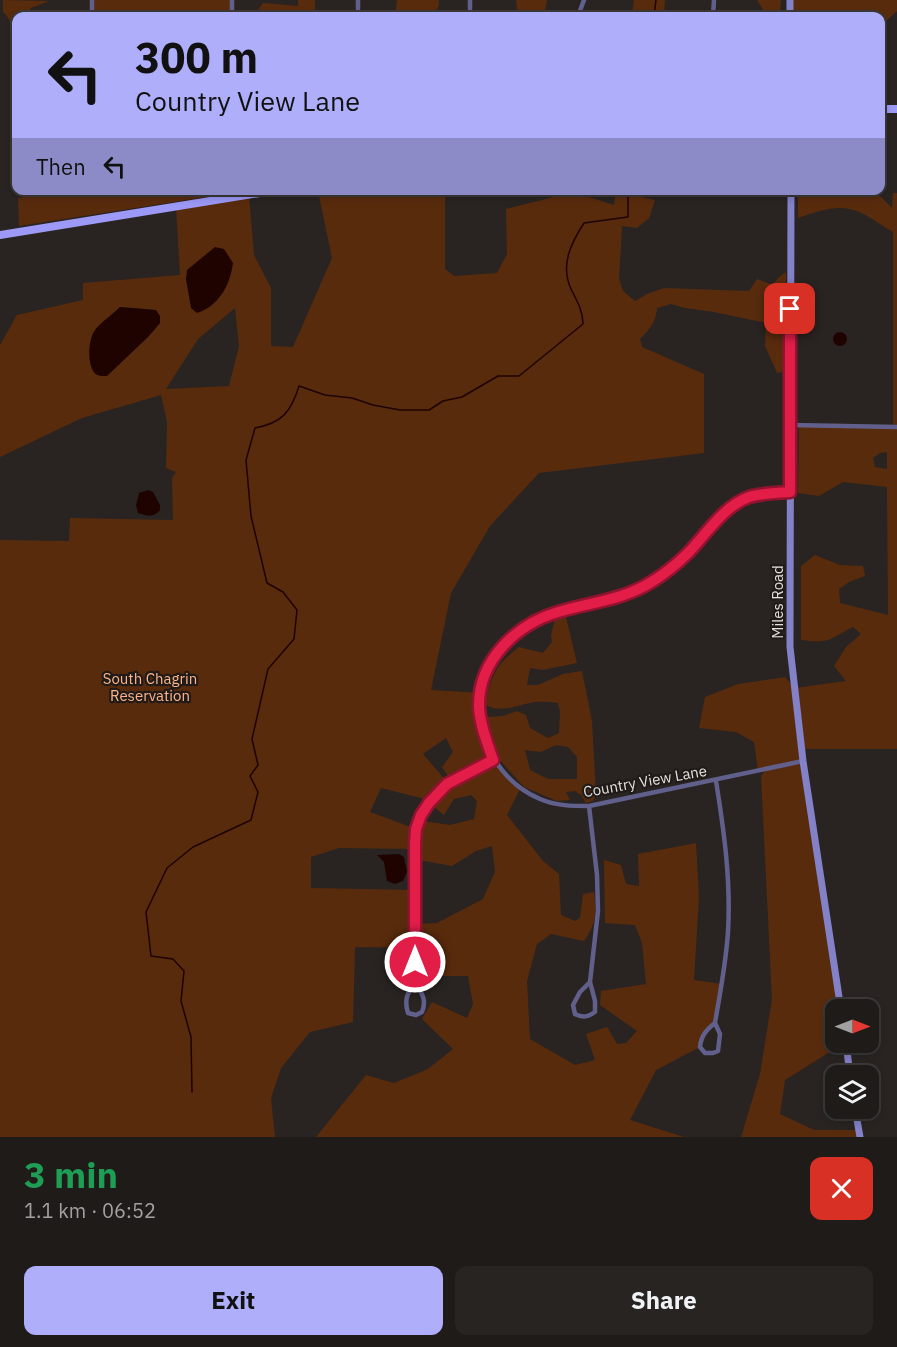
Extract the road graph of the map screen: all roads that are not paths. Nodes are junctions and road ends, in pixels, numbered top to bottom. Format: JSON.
{"nodes":[{"id":1,"x":236,"y":195,"type":"edge"},
{"id":2,"x":791,"y":195,"type":"edge"},
{"id":3,"x":0,"y":235,"type":"edge"},
{"id":4,"x":790,"y":425,"type":"junction"},
{"id":5,"x":897,"y":427,"type":"edge"},
{"id":6,"x":790,"y":492,"type":"junction"},
{"id":7,"x":493,"y":760,"type":"junction"},
{"id":8,"x":803,"y":761,"type":"junction"},
{"id":9,"x":716,"y":781,"type":"junction"},
{"id":10,"x":589,"y":806,"type":"junction"},
{"id":11,"x":590,"y":982,"type":"junction"},
{"id":12,"x":415,"y":983,"type":"junction"},
{"id":13,"x":839,"y":999,"type":"edge"},
{"id":14,"x":715,"y":1023,"type":"junction"},
{"id":15,"x":857,"y":1119,"type":"edge"},
{"id":16,"x":860,"y":1137,"type":"edge"}],
"edges":[{"from":1,"to":3,"type":"main road"},
{"from":2,"to":4,"type":"main road","name":"Miles Road"},
{"from":4,"to":5,"type":"street"},
{"from":4,"to":6,"type":"main road","name":"Miles Road"},
{"from":6,"to":7,"type":"street","name":"Country View Lane"},
{"from":6,"to":8,"type":"main road","name":"Miles Road"},
{"from":7,"to":10,"type":"street","name":"Country View Lane"},
{"from":7,"to":12,"type":"street"},
{"from":8,"to":9,"type":"street","name":"Country View Lane"},
{"from":8,"to":13,"type":"main road","name":"Miles Road"},
{"from":9,"to":10,"type":"street","name":"Country View Lane"},
{"from":9,"to":14,"type":"street"},
{"from":10,"to":11,"type":"street"},
{"from":11,"to":11,"type":"street"},
{"from":12,"to":12,"type":"street"},
{"from":14,"to":14,"type":"street"},
{"from":15,"to":16,"type":"main road"}]}
